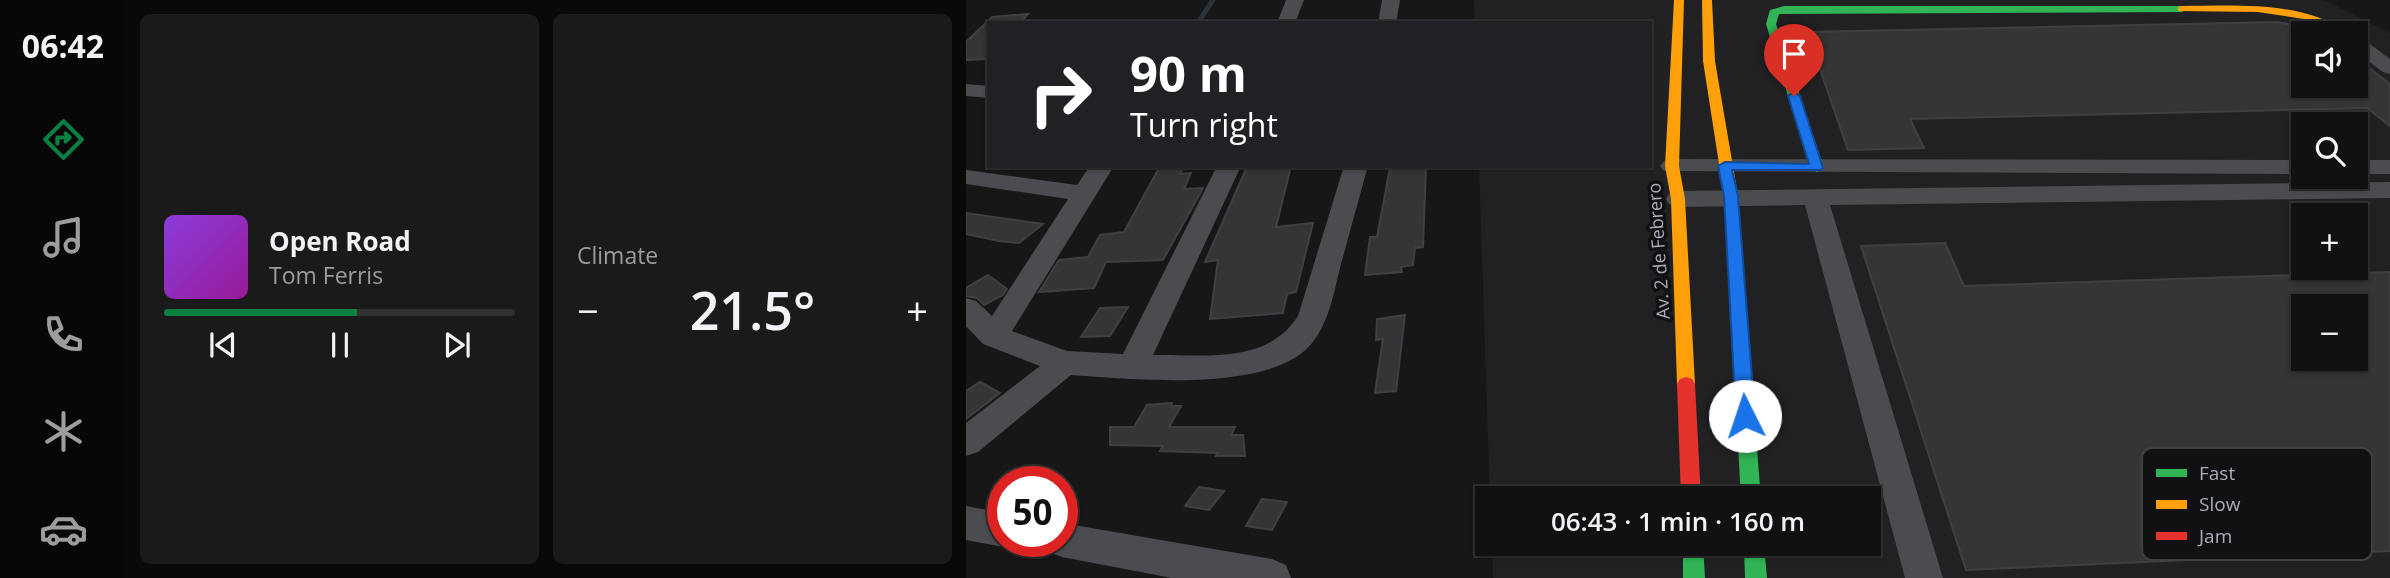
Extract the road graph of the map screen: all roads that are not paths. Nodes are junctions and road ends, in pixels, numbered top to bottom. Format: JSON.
{"nodes":[{"id":1,"x":1294,"y":0,"type":"edge"},
{"id":2,"x":1391,"y":0,"type":"edge"},
{"id":3,"x":1679,"y":0,"type":"edge"},
{"id":4,"x":1707,"y":0,"type":"edge"},
{"id":5,"x":1287,"y":21,"type":"edge"},
{"id":6,"x":1387,"y":21,"type":"edge"},
{"id":7,"x":2317,"y":21,"type":"edge"},
{"id":8,"x":2368,"y":52,"type":"edge"},
{"id":9,"x":2390,"y":68,"type":"edge"},
{"id":10,"x":966,"y":90,"type":"edge"},
{"id":11,"x":987,"y":92,"type":"edge"},
{"id":12,"x":1672,"y":166,"type":"junction"},
{"id":13,"x":1725,"y":166,"type":"junction"},
{"id":14,"x":2291,"y":167,"type":"edge"},
{"id":15,"x":2368,"y":167,"type":"edge"},
{"id":16,"x":2390,"y":167,"type":"edge"},
{"id":17,"x":1101,"y":168,"type":"edge"},
{"id":18,"x":1228,"y":168,"type":"edge"},
{"id":19,"x":1355,"y":168,"type":"edge"},
{"id":20,"x":966,"y":177,"type":"edge"},
{"id":21,"x":1816,"y":183,"type":"junction"},
{"id":22,"x":2390,"y":190,"type":"edge"},
{"id":23,"x":1085,"y":194,"type":"junction"},
{"id":24,"x":1731,"y":196,"type":"junction"},
{"id":25,"x":1678,"y":199,"type":"junction"},
{"id":26,"x":966,"y":308,"type":"edge"},
{"id":27,"x":994,"y":336,"type":"junction"},
{"id":28,"x":1065,"y":363,"type":"junction"},
{"id":29,"x":1132,"y":367,"type":"junction"},
{"id":30,"x":966,"y":442,"type":"edge"},
{"id":31,"x":1690,"y":486,"type":"edge"},
{"id":32,"x":1750,"y":486,"type":"edge"},
{"id":33,"x":966,"y":523,"type":"edge"},
{"id":34,"x":987,"y":527,"type":"edge"},
{"id":35,"x":1078,"y":543,"type":"edge"},
{"id":36,"x":1693,"y":556,"type":"edge"},
{"id":37,"x":1755,"y":556,"type":"edge"},
{"id":38,"x":1272,"y":578,"type":"edge"},
{"id":39,"x":1694,"y":578,"type":"edge"},
{"id":40,"x":1756,"y":578,"type":"edge"},
{"id":41,"x":1924,"y":578,"type":"edge"}],
"edges":[{"from":1,"to":5,"type":"street"},
{"from":2,"to":6,"type":"street"},
{"from":3,"to":12,"type":"main road","name":"Av. 2 de Febrero"},
{"from":4,"to":13,"type":"main road"},
{"from":7,"to":21,"type":"main road"},
{"from":8,"to":9,"type":"street"},
{"from":10,"to":11,"type":"street"},
{"from":12,"to":13,"type":"street"},
{"from":12,"to":25,"type":"main road","name":"Av. 2 de Febrero"},
{"from":13,"to":21,"type":"street"},
{"from":13,"to":24,"type":"main road"},
{"from":14,"to":21,"type":"street"},
{"from":15,"to":16,"type":"street"},
{"from":17,"to":23,"type":"street"},
{"from":18,"to":29,"type":"street"},
{"from":19,"to":29,"type":"street"},
{"from":20,"to":23,"type":"street"},
{"from":21,"to":22,"type":"street"},
{"from":21,"to":24,"type":"street"},
{"from":21,"to":41,"type":"street"},
{"from":23,"to":27,"type":"street"},
{"from":24,"to":25,"type":"street"},
{"from":24,"to":32,"type":"main road"},
{"from":25,"to":31,"type":"main road","name":"Av. 2 de Febrero"},
{"from":26,"to":27,"type":"street"},
{"from":27,"to":28,"type":"street"},
{"from":28,"to":29,"type":"street"},
{"from":28,"to":30,"type":"street"},
{"from":33,"to":34,"type":"street"},
{"from":35,"to":38,"type":"street"},
{"from":36,"to":39,"type":"main road"},
{"from":37,"to":40,"type":"main road"}]}
